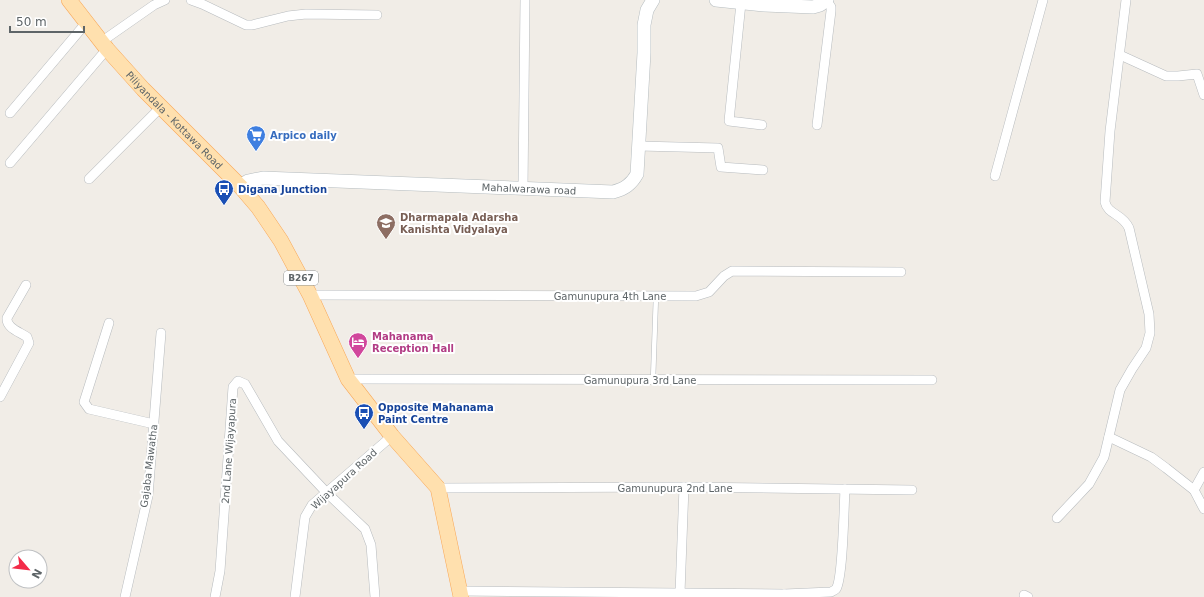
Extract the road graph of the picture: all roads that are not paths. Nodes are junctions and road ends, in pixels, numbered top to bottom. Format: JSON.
{"nodes":[{"id":1,"x":69,"y":0,"type":"edge"},
{"id":2,"x":165,"y":0,"type":"edge"},
{"id":3,"x":191,"y":0,"type":"edge"},
{"id":4,"x":525,"y":0,"type":"edge"},
{"id":5,"x":652,"y":0,"type":"edge"},
{"id":6,"x":723,"y":0,"type":"edge"},
{"id":7,"x":827,"y":0,"type":"edge"},
{"id":8,"x":1043,"y":0,"type":"edge"},
{"id":9,"x":1126,"y":0,"type":"edge"},
{"id":10,"x":741,"y":3,"type":"junction"},
{"id":11,"x":377,"y":15,"type":"dead end"},
{"id":12,"x":86,"y":23,"type":"junction"},
{"id":13,"x":104,"y":46,"type":"junction"},
{"id":14,"x":1120,"y":55,"type":"junction"},
{"id":15,"x":1201,"y":73,"type":"edge"},
{"id":16,"x":1204,"y":95,"type":"edge"},
{"id":17,"x":161,"y":107,"type":"junction"},
{"id":18,"x":10,"y":114,"type":"dead end"},
{"id":19,"x":762,"y":125,"type":"dead end"},
{"id":20,"x":817,"y":125,"type":"dead end"},
{"id":21,"x":639,"y":146,"type":"junction"},
{"id":22,"x":10,"y":163,"type":"dead end"},
{"id":23,"x":763,"y":170,"type":"dead end"},
{"id":24,"x":995,"y":176,"type":"dead end"},
{"id":25,"x":89,"y":179,"type":"dead end"},
{"id":26,"x":240,"y":186,"type":"junction"},
{"id":27,"x":524,"y":189,"type":"junction"},
{"id":28,"x":901,"y":272,"type":"dead end"},
{"id":29,"x":26,"y":284,"type":"dead end"},
{"id":30,"x":310,"y":295,"type":"junction"},
{"id":31,"x":656,"y":296,"type":"junction"},
{"id":32,"x":109,"y":323,"type":"dead end"},
{"id":33,"x":161,"y":333,"type":"dead end"},
{"id":34,"x":348,"y":379,"type":"junction"},
{"id":35,"x":653,"y":380,"type":"junction"},
{"id":36,"x":932,"y":380,"type":"dead end"},
{"id":37,"x":0,"y":397,"type":"edge"},
{"id":38,"x":154,"y":424,"type":"junction"},
{"id":39,"x":392,"y":436,"type":"junction"},
{"id":40,"x":1109,"y":437,"type":"junction"},
{"id":41,"x":1204,"y":472,"type":"edge"},
{"id":42,"x":684,"y":487,"type":"junction"},
{"id":43,"x":438,"y":488,"type":"junction"},
{"id":44,"x":845,"y":489,"type":"junction"},
{"id":45,"x":912,"y":490,"type":"dead end"},
{"id":46,"x":1194,"y":490,"type":"junction"},
{"id":47,"x":326,"y":492,"type":"junction"},
{"id":48,"x":1204,"y":509,"type":"edge"},
{"id":49,"x":1056,"y":518,"type":"dead end"},
{"id":50,"x":680,"y":593,"type":"junction"},
{"id":51,"x":460,"y":594,"type":"edge"},
{"id":52,"x":784,"y":596,"type":"edge"},
{"id":53,"x":125,"y":597,"type":"edge"},
{"id":54,"x":215,"y":597,"type":"edge"},
{"id":55,"x":296,"y":597,"type":"edge"},
{"id":56,"x":375,"y":597,"type":"edge"}],
"edges":[{"from":1,"to":12,"type":"main road","name":"Piliyandala - Kottawa Road","number":"B267"},
{"from":2,"to":13,"type":"street"},
{"from":3,"to":11,"type":"street"},
{"from":4,"to":27,"type":"street"},
{"from":5,"to":21,"type":"street","name":"Mahalwarawa road"},
{"from":6,"to":10,"type":"street"},
{"from":7,"to":10,"type":"street"},
{"from":7,"to":20,"type":"street"},
{"from":8,"to":24,"type":"street"},
{"from":9,"to":14,"type":"street"},
{"from":10,"to":19,"type":"street"},
{"from":12,"to":13,"type":"main road","name":"Piliyandala - Kottawa Road","number":"B267"},
{"from":12,"to":18,"type":"street"},
{"from":13,"to":17,"type":"main road","name":"Piliyandala - Kottawa Road","number":"B267"},
{"from":13,"to":22,"type":"street"},
{"from":14,"to":15,"type":"street"},
{"from":14,"to":40,"type":"street"},
{"from":15,"to":16,"type":"street"},
{"from":17,"to":25,"type":"street"},
{"from":17,"to":26,"type":"main road","name":"Piliyandala - Kottawa Road","number":"B267"},
{"from":21,"to":23,"type":"street"},
{"from":21,"to":27,"type":"street","name":"Mahalwarawa road"},
{"from":26,"to":27,"type":"street","name":"Mahalwarawa road"},
{"from":26,"to":30,"type":"main road","name":"Piliyandala - Kottawa Road","number":"B267"},
{"from":28,"to":31,"type":"street","name":"Gamunupura 4th Lane"},
{"from":29,"to":37,"type":"street"},
{"from":30,"to":31,"type":"street","name":"Gamunupura 4th Lane"},
{"from":30,"to":34,"type":"main road","name":"Piliyandala - Kottawa Road","number":"B267"},
{"from":31,"to":35,"type":"lane"},
{"from":32,"to":38,"type":"street"},
{"from":33,"to":38,"type":"street","name":"Gajaba Mawatha"},
{"from":34,"to":35,"type":"street","name":"Gamunupura 3rd Lane"},
{"from":34,"to":39,"type":"main road","name":"Piliyandala - Kottawa Road","number":"B267"},
{"from":35,"to":36,"type":"street","name":"Gamunupura 3rd Lane"},
{"from":38,"to":53,"type":"street","name":"Gajaba Mawatha"},
{"from":39,"to":43,"type":"main road","name":"Piliyandala - Kottawa Road","number":"B267"},
{"from":39,"to":47,"type":"street","name":"Wijayapura Road"},
{"from":40,"to":46,"type":"street"},
{"from":40,"to":49,"type":"street"},
{"from":41,"to":46,"type":"street"},
{"from":42,"to":43,"type":"street","name":"Gamunupura 2nd Lane"},
{"from":42,"to":44,"type":"street","name":"Gamunupura 2nd Lane"},
{"from":42,"to":50,"type":"street"},
{"from":43,"to":51,"type":"main road","name":"Piliyandala - Kottawa Road","number":"B267"},
{"from":44,"to":45,"type":"street","name":"Gamunupura 2nd Lane"},
{"from":44,"to":52,"type":"street"},
{"from":46,"to":48,"type":"street"},
{"from":47,"to":54,"type":"street","name":"2nd Lane Wijayapura"},
{"from":47,"to":55,"type":"street","name":"Wijayapura Road"},
{"from":47,"to":56,"type":"street","name":"2nd Lane Wijayapura"},
{"from":50,"to":51,"type":"street"},
{"from":50,"to":52,"type":"street"}]}
